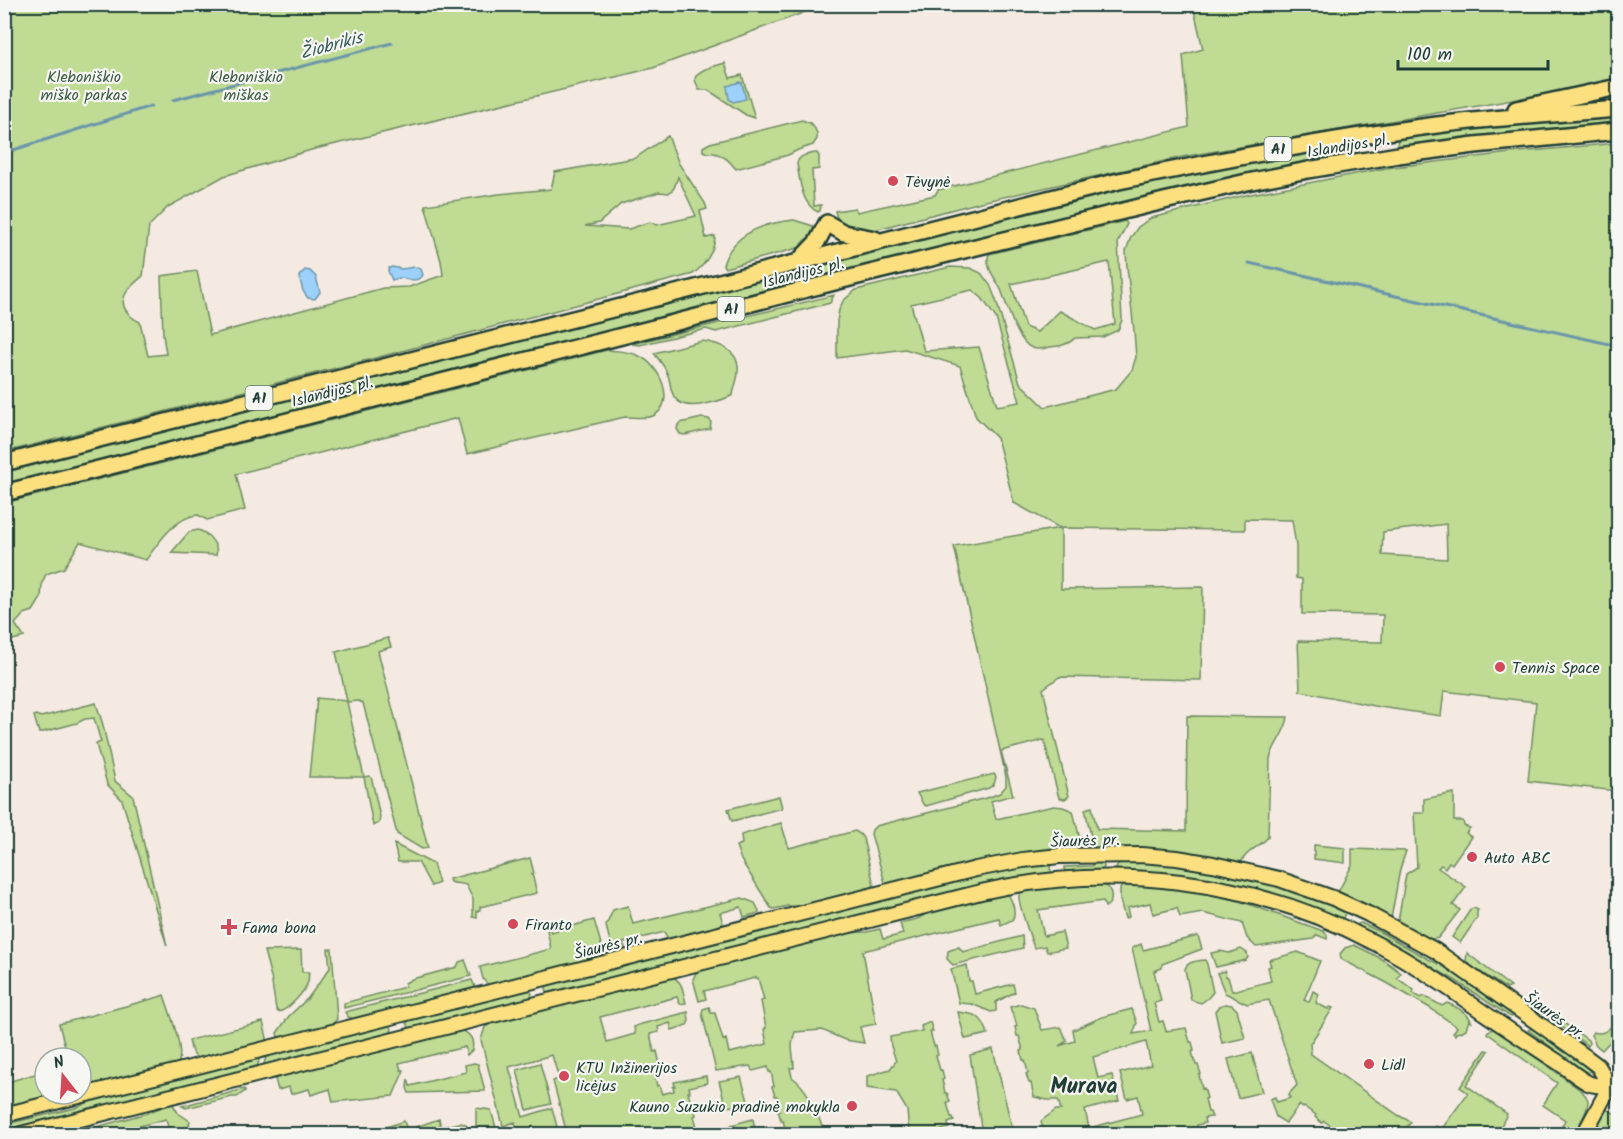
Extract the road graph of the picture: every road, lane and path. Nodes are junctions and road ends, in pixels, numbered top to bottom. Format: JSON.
{"nodes":[{"id":1,"x":1618,"y":87,"type":"edge"},
{"id":2,"x":1618,"y":109,"type":"edge"},
{"id":3,"x":1439,"y":125,"type":"junction"},
{"id":4,"x":1618,"y":131,"type":"edge"},
{"id":5,"x":882,"y":240,"type":"junction"},
{"id":6,"x":799,"y":261,"type":"junction"},
{"id":7,"x":4,"y":463,"type":"edge"},
{"id":8,"x":4,"y":493,"type":"edge"},
{"id":9,"x":1113,"y":855,"type":"junction"},
{"id":10,"x":1059,"y":856,"type":"junction"},
{"id":11,"x":1112,"y":878,"type":"junction"},
{"id":12,"x":1061,"y":879,"type":"junction"},
{"id":13,"x":1368,"y":914,"type":"junction"},
{"id":14,"x":1345,"y":928,"type":"junction"},
{"id":15,"x":538,"y":980,"type":"junction"},
{"id":16,"x":543,"y":1002,"type":"junction"},
{"id":17,"x":396,"y":1016,"type":"junction"},
{"id":18,"x":1530,"y":1018,"type":"junction"},
{"id":19,"x":1506,"y":1029,"type":"junction"},
{"id":20,"x":402,"y":1038,"type":"junction"},
{"id":21,"x":1616,"y":1085,"type":"edge"},
{"id":22,"x":4,"y":1115,"type":"edge"},
{"id":23,"x":21,"y":1134,"type":"edge"},
{"id":24,"x":1584,"y":1134,"type":"edge"}],
"edges":[{"from":1,"to":3,"type":"highway"},
{"from":2,"to":3,"type":"highway","name":"Islandijos pl.","number":"A1"},
{"from":3,"to":5,"type":"highway","name":"Islandijos pl.","number":"A1"},
{"from":4,"to":8,"type":"highway","name":"Islandijos pl.","number":"A1"},
{"from":5,"to":6,"type":"highway","name":"Islandijos pl.","number":"A1"},
{"from":5,"to":6,"type":"highway"},
{"from":6,"to":7,"type":"highway","name":"Islandijos pl.","number":"A1"},
{"from":9,"to":10,"type":"main road","name":"Šiaurės pr."},
{"from":9,"to":11,"type":"main road"},
{"from":9,"to":13,"type":"main road","name":"Šiaurės pr."},
{"from":10,"to":12,"type":"main road"},
{"from":10,"to":15,"type":"main road","name":"Šiaurės pr."},
{"from":11,"to":12,"type":"main road"},
{"from":11,"to":14,"type":"main road"},
{"from":12,"to":16,"type":"main road"},
{"from":13,"to":14,"type":"main road"},
{"from":13,"to":18,"type":"main road","name":"Šiaurės pr."},
{"from":14,"to":19,"type":"main road"},
{"from":15,"to":16,"type":"main road"},
{"from":15,"to":17,"type":"main road","name":"Šiaurės pr."},
{"from":16,"to":20,"type":"main road"},
{"from":17,"to":20,"type":"main road"},
{"from":17,"to":22,"type":"main road","name":"Šiaurės pr."},
{"from":18,"to":19,"type":"main road"},
{"from":18,"to":21,"type":"main road","name":"Šiaurės pr."},
{"from":19,"to":21,"type":"main road"},
{"from":20,"to":23,"type":"main road"},
{"from":21,"to":24,"type":"main road"}]}
